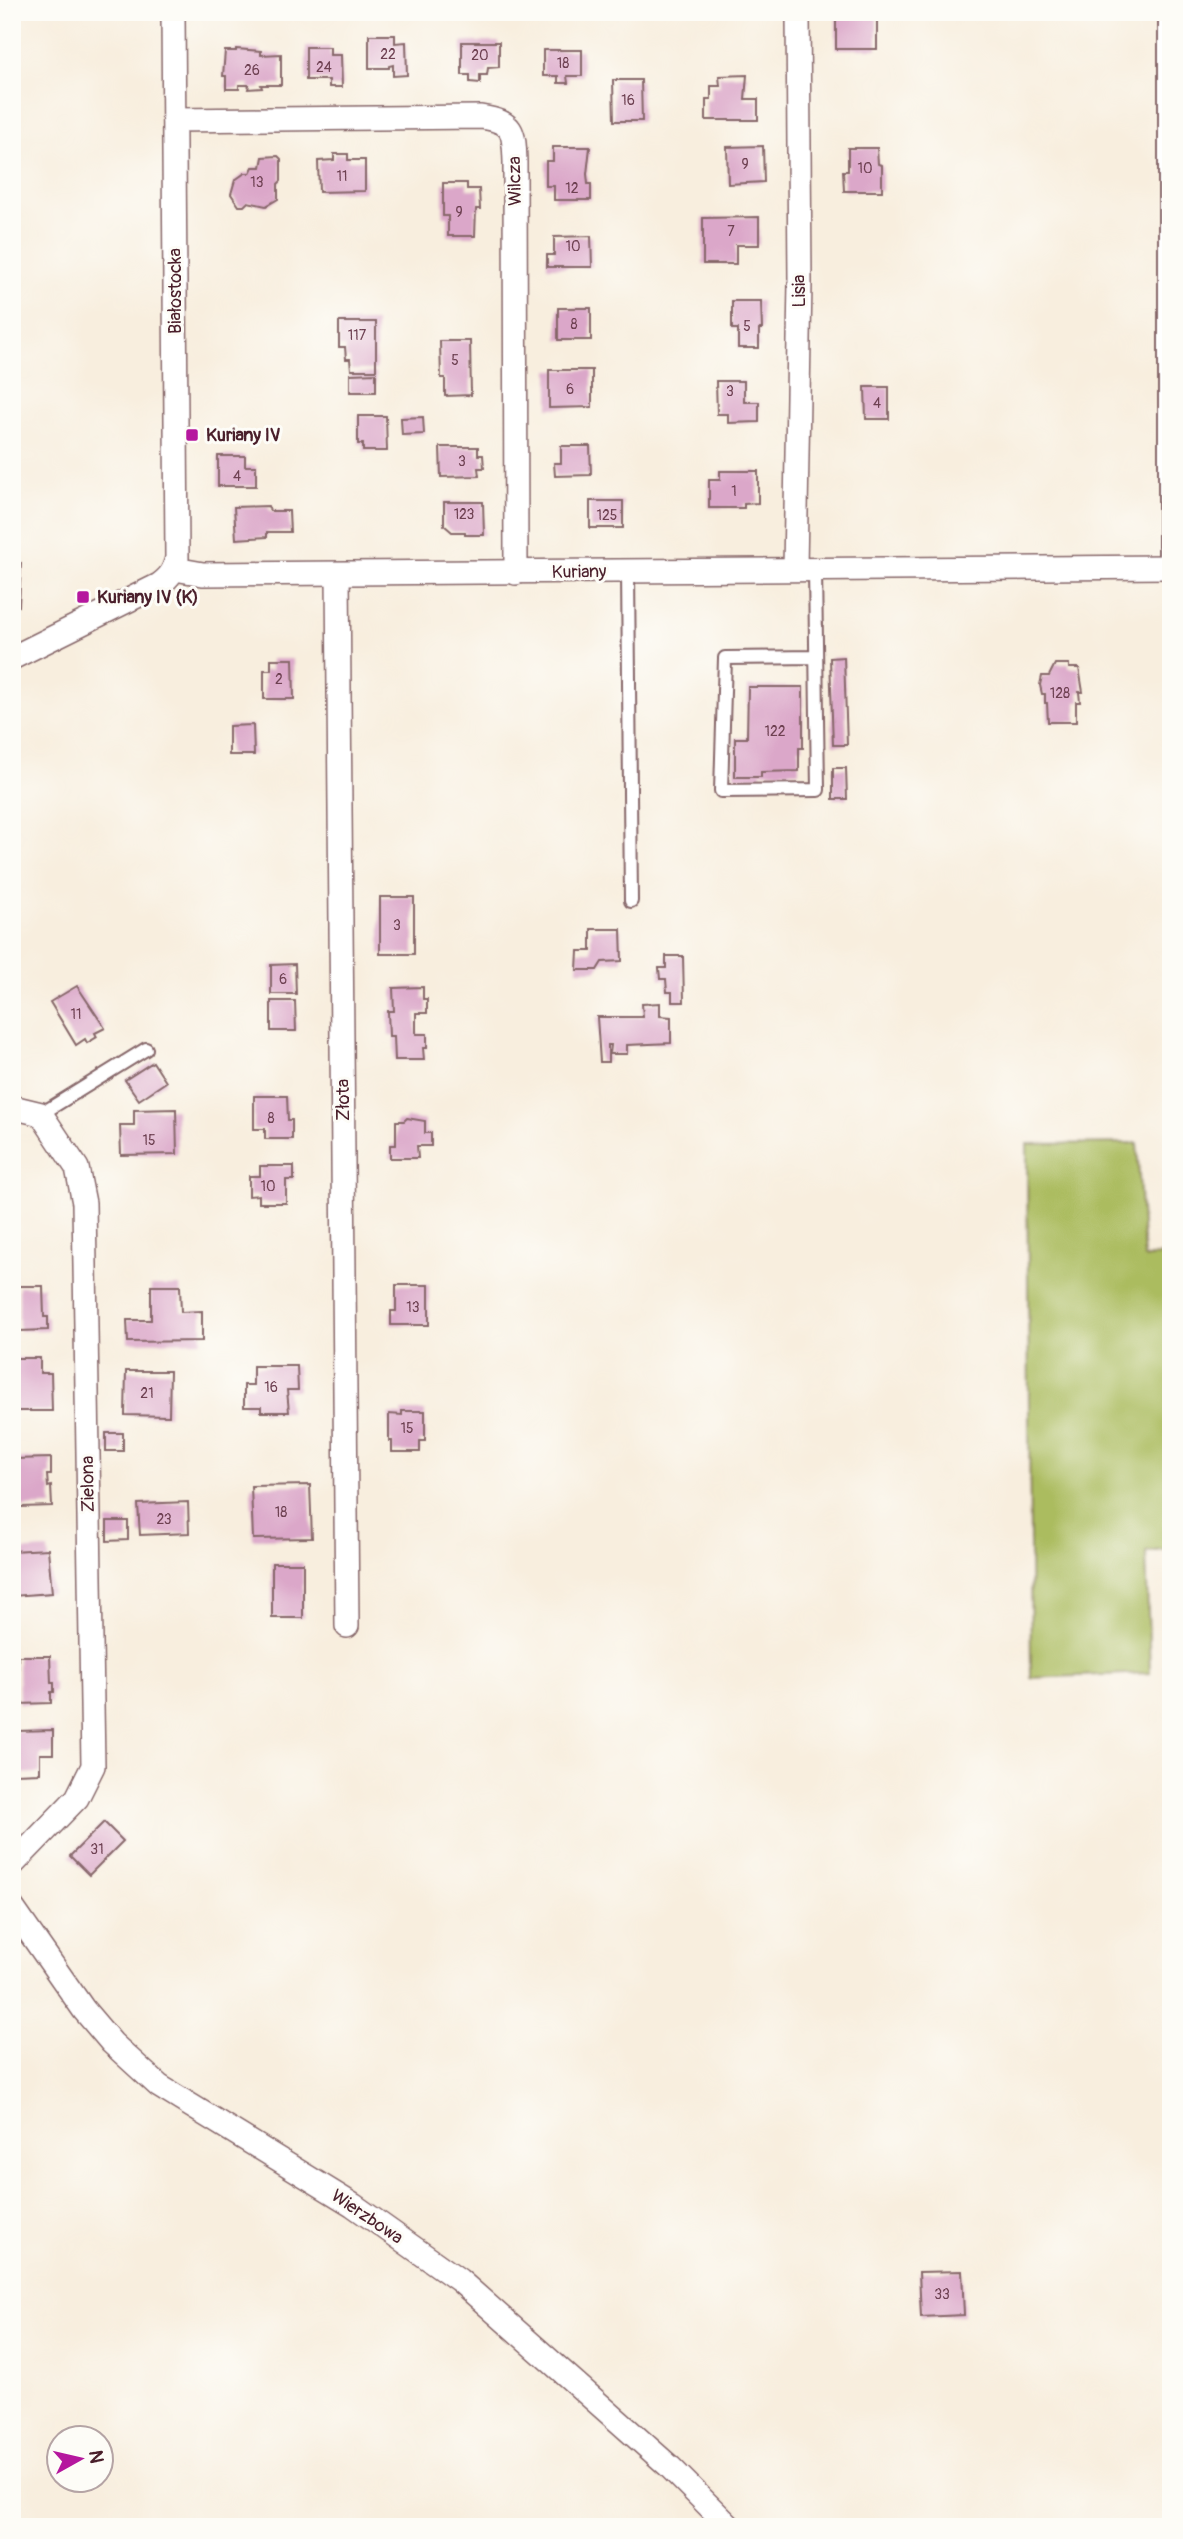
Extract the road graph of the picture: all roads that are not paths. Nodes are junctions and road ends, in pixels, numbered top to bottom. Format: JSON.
{"nodes":[{"id":1,"x":173,"y":12,"type":"edge"},
{"id":2,"x":798,"y":12,"type":"edge"},
{"id":3,"x":1165,"y":12,"type":"edge"},
{"id":4,"x":174,"y":120,"type":"junction"},
{"id":5,"x":1168,"y":567,"type":"edge"},
{"id":6,"x":175,"y":569,"type":"junction"},
{"id":7,"x":805,"y":569,"type":"junction"},
{"id":8,"x":628,"y":571,"type":"junction"},
{"id":9,"x":516,"y":573,"type":"junction"},
{"id":10,"x":338,"y":574,"type":"junction"},
{"id":11,"x":816,"y":657,"type":"junction"},
{"id":12,"x":12,"y":659,"type":"edge"},
{"id":13,"x":631,"y":901,"type":"dead end"},
{"id":14,"x":146,"y":1049,"type":"dead end"},
{"id":15,"x":12,"y":1107,"type":"edge"},
{"id":16,"x":41,"y":1114,"type":"junction"},
{"id":17,"x":347,"y":1626,"type":"dead end"},
{"id":18,"x":12,"y":1865,"type":"edge"},
{"id":19,"x":12,"y":1907,"type":"edge"},
{"id":20,"x":730,"y":2527,"type":"edge"}],
"edges":[{"from":1,"to":4,"type":"street","name":"Białostocka"},
{"from":2,"to":7,"type":"street","name":"Lisia"},
{"from":3,"to":5,"type":"lane"},
{"from":4,"to":6,"type":"street","name":"Białostocka"},
{"from":4,"to":9,"type":"street","name":"Wilcza"},
{"from":5,"to":7,"type":"street","name":"Kuriany"},
{"from":6,"to":10,"type":"street","name":"Kuriany"},
{"from":6,"to":12,"type":"street"},
{"from":7,"to":8,"type":"street","name":"Kuriany"},
{"from":7,"to":11,"type":"lane"},
{"from":8,"to":9,"type":"street","name":"Kuriany"},
{"from":8,"to":13,"type":"lane"},
{"from":9,"to":10,"type":"street","name":"Kuriany"},
{"from":10,"to":17,"type":"street","name":"Złota"},
{"from":11,"to":11,"type":"lane"},
{"from":14,"to":16,"type":"lane"},
{"from":15,"to":16,"type":"street"},
{"from":16,"to":18,"type":"street","name":"Zielona"},
{"from":19,"to":20,"type":"street","name":"Wierzbowa"}]}
